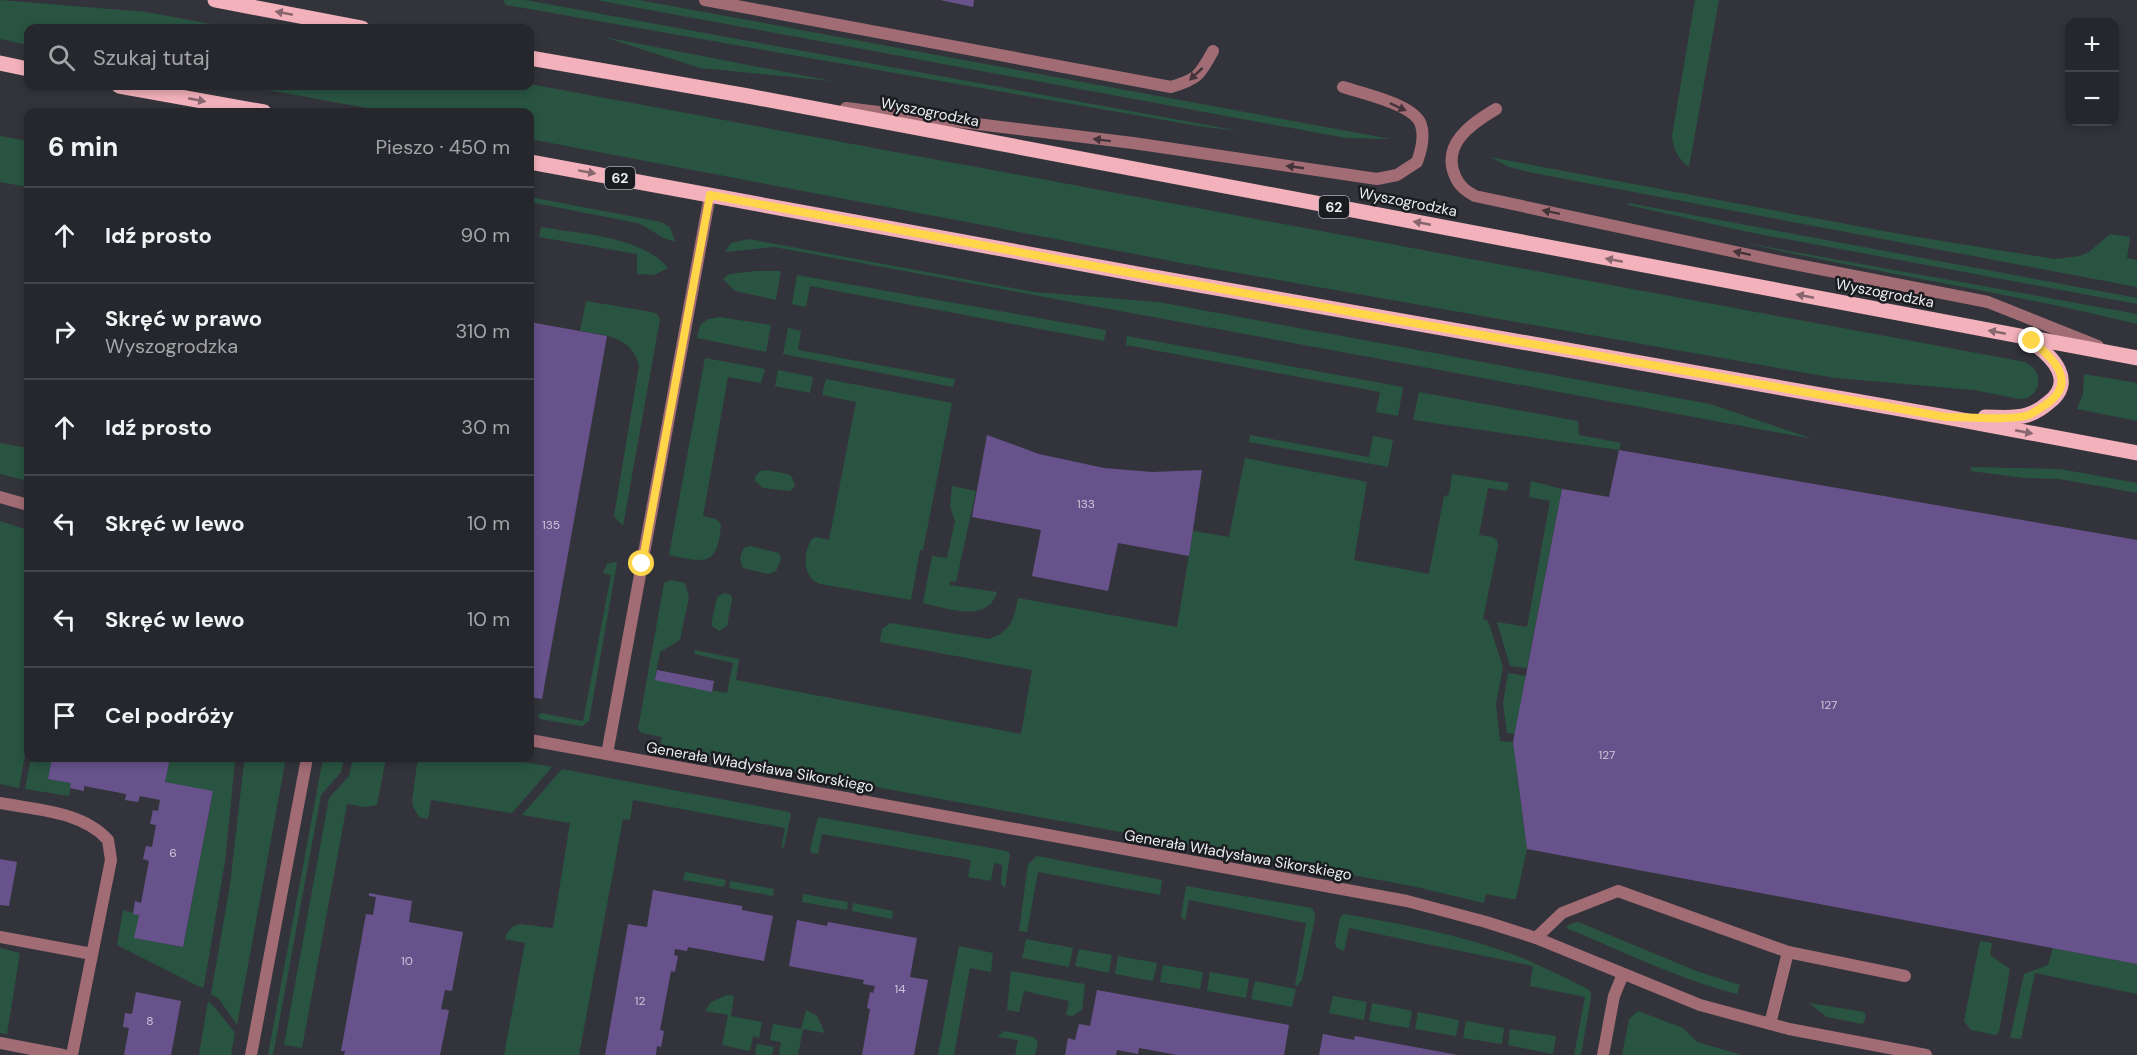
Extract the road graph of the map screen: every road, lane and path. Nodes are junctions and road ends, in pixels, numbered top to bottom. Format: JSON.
{"nodes":[{"id":1,"x":214,"y":0,"type":"edge"},
{"id":2,"x":705,"y":0,"type":"edge"},
{"id":3,"x":341,"y":24,"type":"edge"},
{"id":4,"x":1213,"y":51,"type":"dead end"},
{"id":5,"x":534,"y":59,"type":"edge"},
{"id":6,"x":0,"y":63,"type":"edge"},
{"id":7,"x":24,"y":68,"type":"edge"},
{"id":8,"x":1343,"y":87,"type":"dead end"},
{"id":9,"x":141,"y":90,"type":"edge"},
{"id":10,"x":748,"y":96,"type":"junction"},
{"id":11,"x":242,"y":108,"type":"edge"},
{"id":12,"x":1496,"y":108,"type":"dead end"},
{"id":13,"x":534,"y":163,"type":"edge"},
{"id":14,"x":710,"y":195,"type":"junction"},
{"id":15,"x":2022,"y":337,"type":"junction"},
{"id":16,"x":2121,"y":356,"type":"junction"},
{"id":17,"x":2137,"y":358,"type":"edge"},
{"id":18,"x":1946,"y":417,"type":"junction"},
{"id":19,"x":2137,"y":453,"type":"edge"},
{"id":20,"x":0,"y":497,"type":"edge"},
{"id":21,"x":24,"y":504,"type":"edge"},
{"id":22,"x":534,"y":741,"type":"edge"},
{"id":23,"x":607,"y":754,"type":"junction"},
{"id":24,"x":306,"y":762,"type":"edge"},
{"id":25,"x":0,"y":803,"type":"edge"},
{"id":26,"x":0,"y":937,"type":"edge"},
{"id":27,"x":1536,"y":938,"type":"junction"},
{"id":28,"x":1788,"y":952,"type":"junction"},
{"id":29,"x":92,"y":954,"type":"junction"},
{"id":30,"x":1623,"y":974,"type":"junction"},
{"id":31,"x":1905,"y":976,"type":"dead end"},
{"id":32,"x":1770,"y":1024,"type":"junction"},
{"id":33,"x":0,"y":1043,"type":"edge"},
{"id":34,"x":63,"y":1055,"type":"edge"},
{"id":35,"x":72,"y":1055,"type":"edge"},
{"id":36,"x":251,"y":1055,"type":"edge"},
{"id":37,"x":1603,"y":1055,"type":"edge"},
{"id":38,"x":1926,"y":1055,"type":"edge"}],
"edges":[{"from":3,"to":1,"type":"main road","one_way":true},
{"from":4,"to":2,"type":"street","one_way":true},
{"from":5,"to":10,"type":"main road","name":"Wyszogrodzka","number":"62"},
{"from":6,"to":7,"type":"main road"},
{"from":8,"to":10,"type":"street","one_way":true},
{"from":9,"to":11,"type":"main road","one_way":true},
{"from":15,"to":10,"type":"main road","name":"Wyszogrodzka","number":"62","one_way":true},
{"from":16,"to":12,"type":"street","one_way":true},
{"from":13,"to":14,"type":"main road","number":"62","one_way":true},
{"from":14,"to":18,"type":"main road","number":"62"},
{"from":14,"to":23,"type":"street"},
{"from":15,"to":16,"type":"main road","name":"Wyszogrodzka","number":"62"},
{"from":15,"to":18,"type":"main road"},
{"from":16,"to":17,"type":"main road","name":"Wyszogrodzka","number":"62"},
{"from":18,"to":19,"type":"main road","number":"62","one_way":true},
{"from":20,"to":21,"type":"street"},
{"from":22,"to":23,"type":"street","name":"Generała Władysława Sikorskiego"},
{"from":23,"to":27,"type":"street","name":"Generała Władysława Sikorskiego"},
{"from":24,"to":36,"type":"street"},
{"from":25,"to":29,"type":"street"},
{"from":26,"to":29,"type":"street"},
{"from":27,"to":28,"type":"street"},
{"from":27,"to":30,"type":"street","name":"Generała Władysława Sikorskiego"},
{"from":28,"to":31,"type":"street"},
{"from":28,"to":32,"type":"street"},
{"from":29,"to":35,"type":"street"},
{"from":30,"to":32,"type":"street","name":"Generała Władysława Sikorskiego"},
{"from":30,"to":37,"type":"street"},
{"from":32,"to":38,"type":"street","name":"Generała Władysława Sikorskiego"},
{"from":33,"to":34,"type":"street"}]}
